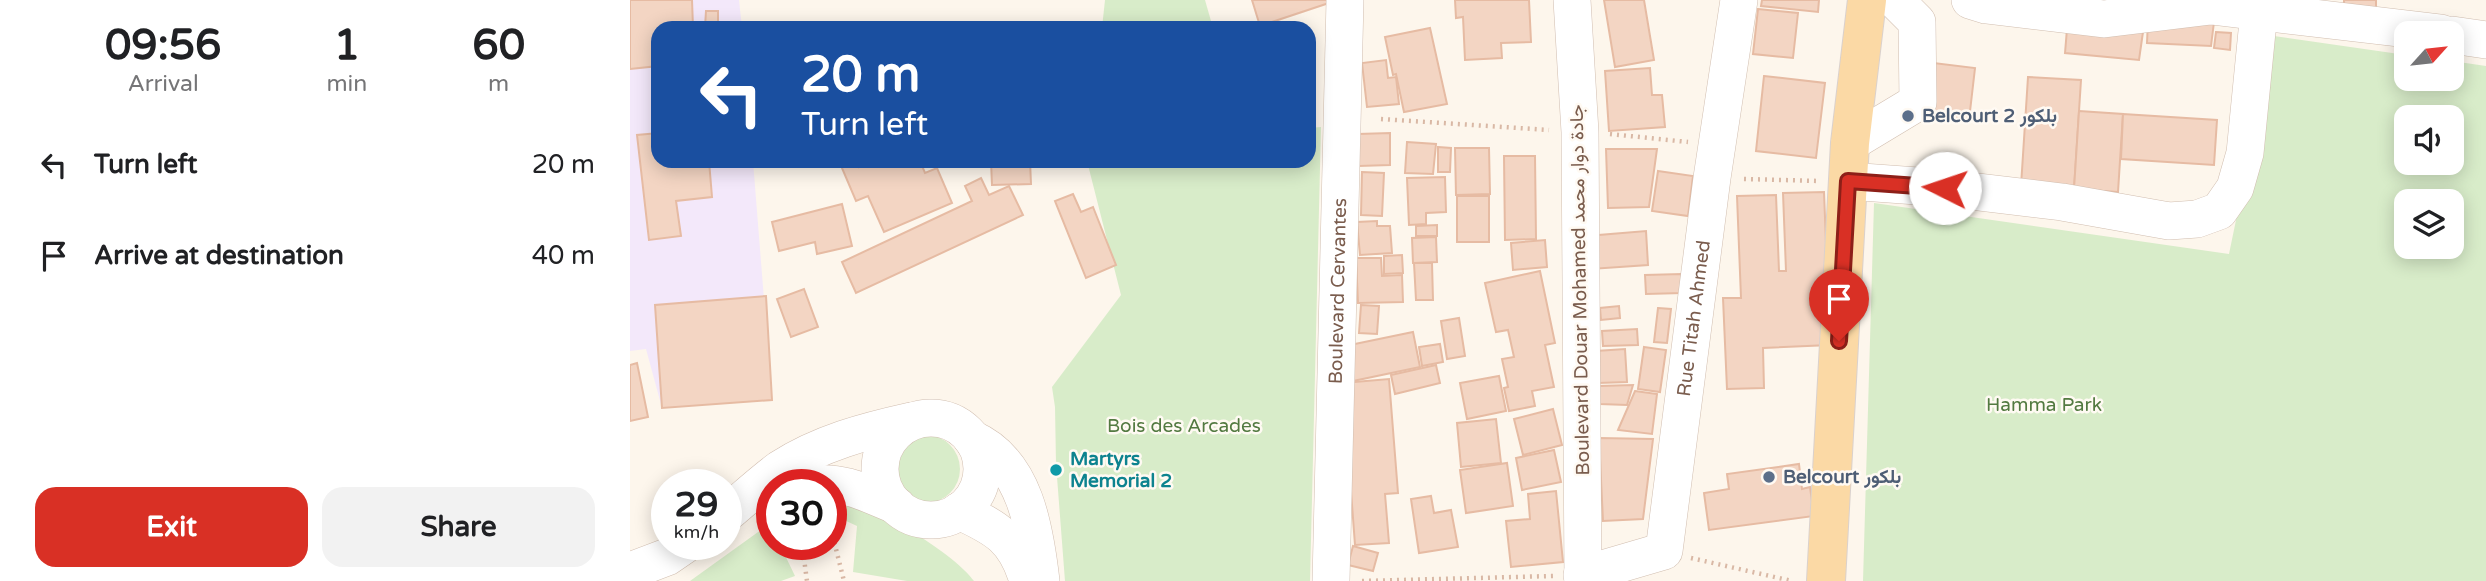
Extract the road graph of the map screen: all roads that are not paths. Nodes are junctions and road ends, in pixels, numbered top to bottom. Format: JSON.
{"nodes":[{"id":1,"x":1345,"y":0,"type":"edge"},
{"id":2,"x":1572,"y":0,"type":"edge"},
{"id":3,"x":1739,"y":0,"type":"edge"},
{"id":4,"x":1867,"y":0,"type":"edge"},
{"id":5,"x":1895,"y":0,"type":"edge"},
{"id":6,"x":1970,"y":0,"type":"edge"},
{"id":7,"x":2259,"y":11,"type":"junction"},
{"id":8,"x":2390,"y":13,"type":"edge"},
{"id":9,"x":2410,"y":21,"type":"edge"},
{"id":10,"x":2464,"y":37,"type":"edge"},
{"id":11,"x":2486,"y":40,"type":"edge"},
{"id":12,"x":1850,"y":143,"type":"junction"},
{"id":13,"x":1848,"y":181,"type":"junction"},
{"id":14,"x":911,"y":421,"type":"junction"},
{"id":15,"x":972,"y":439,"type":"junction"},
{"id":16,"x":847,"y":485,"type":"edge"},
{"id":17,"x":742,"y":501,"type":"edge"},
{"id":18,"x":897,"y":506,"type":"junction"},
{"id":19,"x":959,"y":511,"type":"junction"},
{"id":20,"x":630,"y":560,"type":"edge"},
{"id":21,"x":667,"y":561,"type":"edge"},
{"id":22,"x":630,"y":571,"type":"edge"},
{"id":23,"x":1582,"y":578,"type":"edge"},
{"id":24,"x":1028,"y":581,"type":"edge"},
{"id":25,"x":1041,"y":581,"type":"edge"},
{"id":26,"x":1331,"y":581,"type":"edge"},
{"id":27,"x":1826,"y":581,"type":"edge"}],
"edges":[{"from":1,"to":26,"type":"street","name":"Boulevard Cervantes"},
{"from":2,"to":23,"type":"street","name":"Boulevard Douar Mohamed جادة دوار محمد"},
{"from":3,"to":23,"type":"street","name":"Rue Titah Ahmed"},
{"from":4,"to":12,"type":"main road"},
{"from":5,"to":12,"type":"street"},
{"from":6,"to":7,"type":"street"},
{"from":7,"to":8,"type":"street"},
{"from":7,"to":13,"type":"street"},
{"from":8,"to":9,"type":"street"},
{"from":10,"to":11,"type":"street"},
{"from":12,"to":13,"type":"main road"},
{"from":13,"to":27,"type":"main road"},
{"from":14,"to":15,"type":"street"},
{"from":14,"to":17,"type":"street"},
{"from":14,"to":18,"type":"street"},
{"from":15,"to":19,"type":"street"},
{"from":15,"to":25,"type":"street"},
{"from":16,"to":18,"type":"street"},
{"from":18,"to":19,"type":"street"},
{"from":19,"to":24,"type":"street"},
{"from":20,"to":21,"type":"street"},
{"from":21,"to":22,"type":"street"}]}
